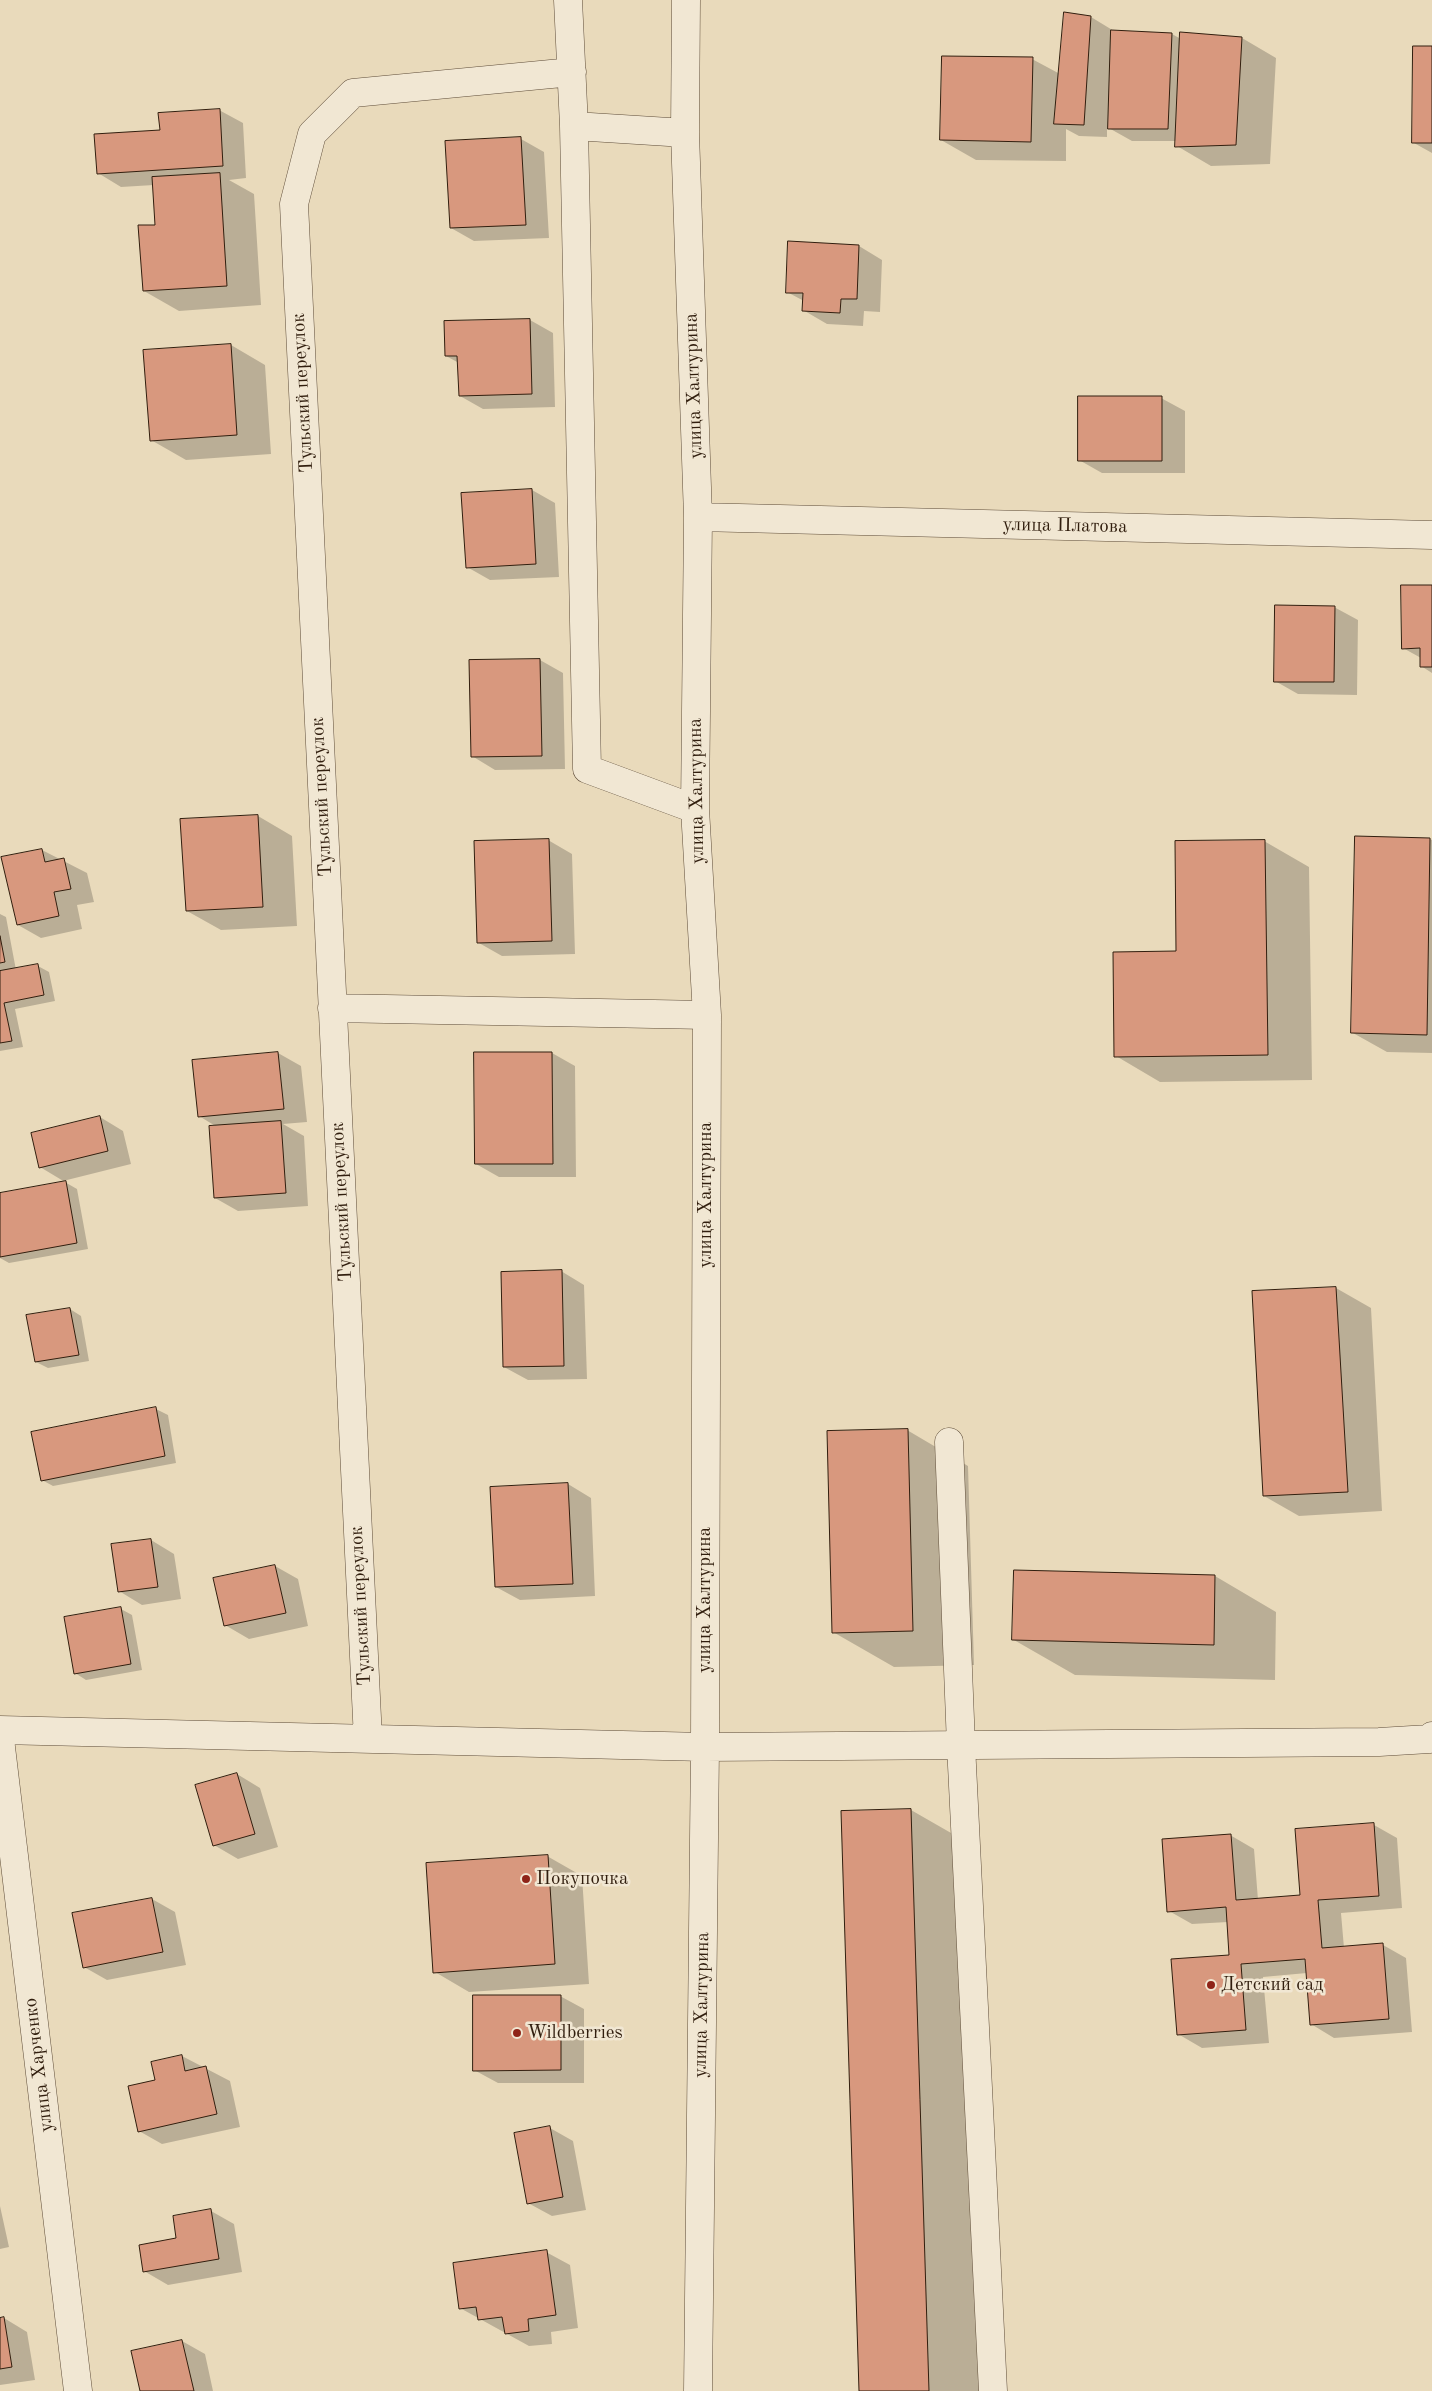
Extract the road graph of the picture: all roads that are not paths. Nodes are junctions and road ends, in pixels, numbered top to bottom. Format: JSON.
{"nodes":[{"id":1,"x":568,"y":0,"type":"edge"},
{"id":2,"x":686,"y":0,"type":"edge"},
{"id":3,"x":572,"y":72,"type":"junction"},
{"id":4,"x":574,"y":126,"type":"junction"},
{"id":5,"x":684,"y":133,"type":"junction"},
{"id":6,"x":698,"y":517,"type":"junction"},
{"id":7,"x":1432,"y":535,"type":"edge"},
{"id":8,"x":695,"y":809,"type":"junction"},
{"id":9,"x":332,"y":1008,"type":"junction"},
{"id":10,"x":707,"y":1015,"type":"junction"},
{"id":11,"x":949,"y":1442,"type":"dead end"},
{"id":12,"x":0,"y":1730,"type":"edge"},
{"id":13,"x":1432,"y":1736,"type":"edge"},
{"id":14,"x":0,"y":1739,"type":"edge"},
{"id":15,"x":368,"y":1739,"type":"junction"},
{"id":16,"x":961,"y":1746,"type":"junction"},
{"id":17,"x":705,"y":1747,"type":"junction"},
{"id":18,"x":78,"y":2391,"type":"edge"},
{"id":19,"x":698,"y":2391,"type":"edge"},
{"id":20,"x":993,"y":2391,"type":"edge"}],
"edges":[{"from":1,"to":3,"type":"street"},
{"from":2,"to":5,"type":"street","name":"улица Халтурина"},
{"from":3,"to":4,"type":"street"},
{"from":3,"to":9,"type":"street","name":"Тульский переулок"},
{"from":4,"to":5,"type":"street"},
{"from":4,"to":8,"type":"street"},
{"from":5,"to":6,"type":"street","name":"улица Халтурина"},
{"from":6,"to":7,"type":"street","name":"улица Платова"},
{"from":6,"to":8,"type":"street","name":"улица Халтурина"},
{"from":8,"to":10,"type":"street","name":"улица Халтурина"},
{"from":9,"to":10,"type":"street"},
{"from":9,"to":15,"type":"street","name":"Тульский переулок"},
{"from":10,"to":17,"type":"street","name":"улица Халтурина"},
{"from":11,"to":16,"type":"street"},
{"from":12,"to":15,"type":"street"},
{"from":13,"to":16,"type":"street"},
{"from":14,"to":18,"type":"street","name":"улица Харченко"},
{"from":15,"to":17,"type":"street"},
{"from":16,"to":17,"type":"street"},
{"from":16,"to":20,"type":"street"},
{"from":17,"to":19,"type":"street","name":"улица Халтурина"}]}
